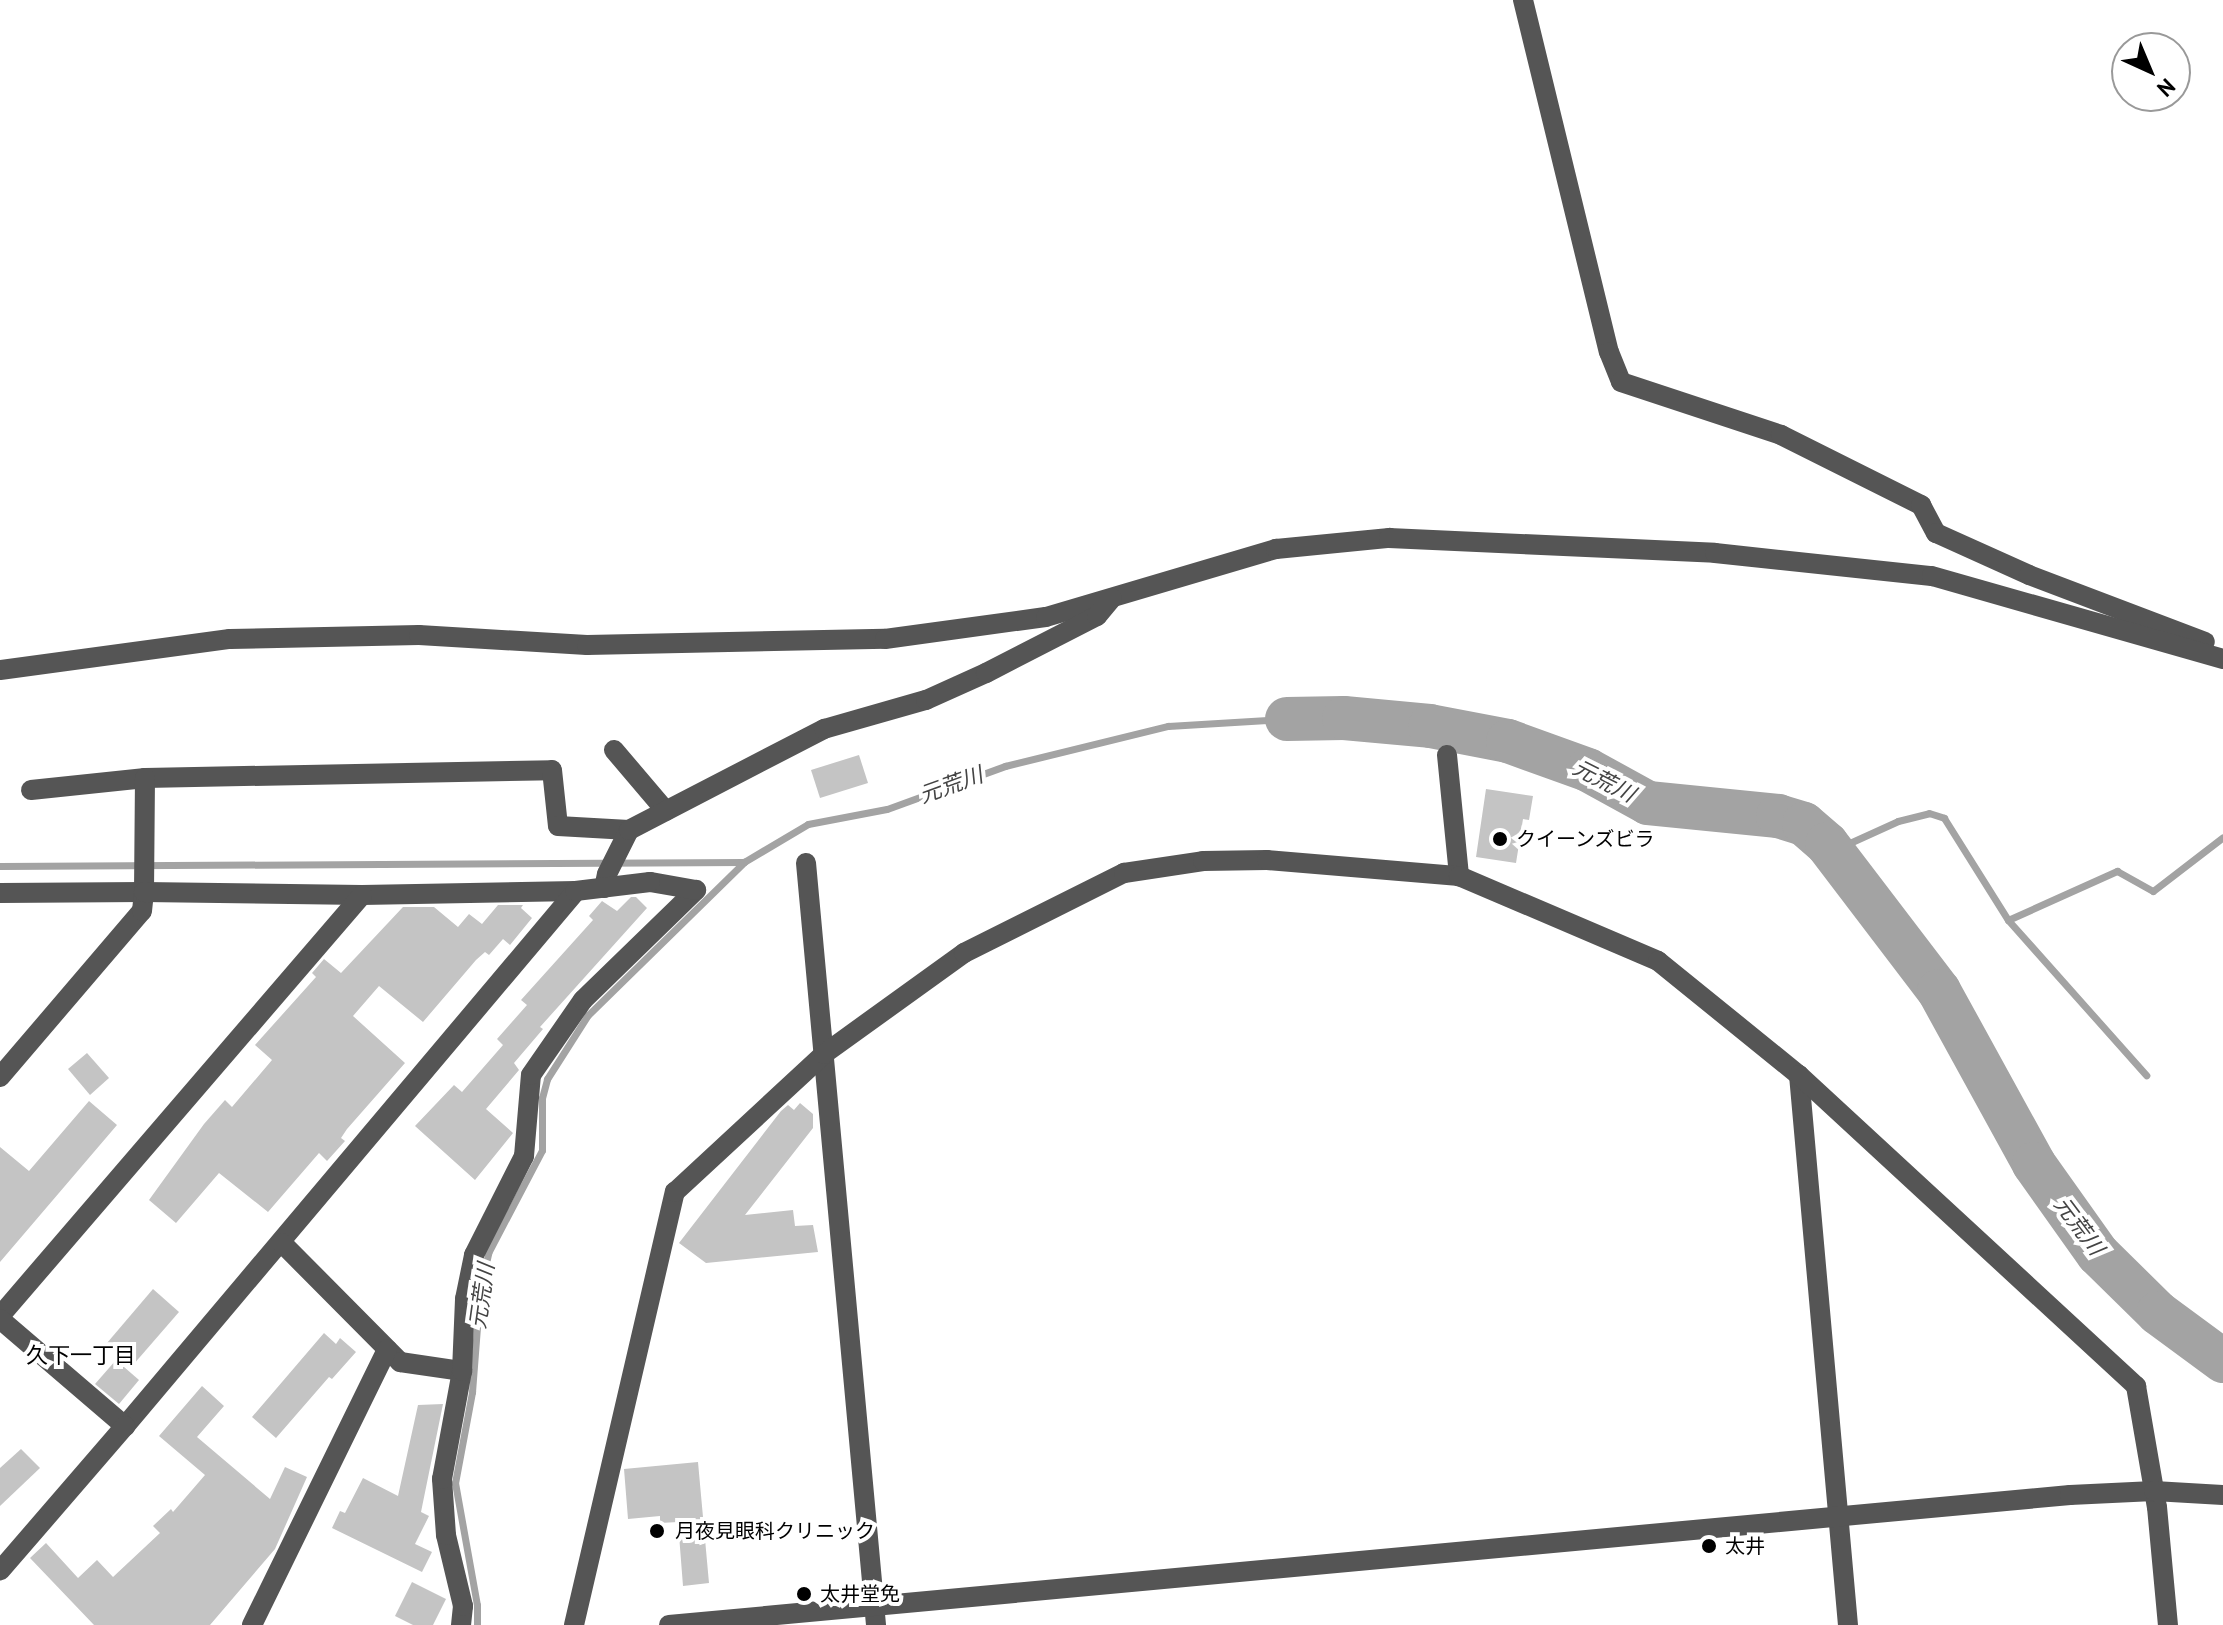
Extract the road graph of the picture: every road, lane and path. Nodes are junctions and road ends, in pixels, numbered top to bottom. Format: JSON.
{"nodes":[{"id":1,"x":1523,"y":0,"type":"edge"},
{"id":2,"x":1112,"y":598,"type":"junction"},
{"id":3,"x":2223,"y":650,"type":"edge"},
{"id":4,"x":2223,"y":659,"type":"edge"},
{"id":5,"x":0,"y":670,"type":"edge"},
{"id":6,"x":614,"y":750,"type":"dead end"},
{"id":7,"x":1447,"y":755,"type":"dead end"},
{"id":8,"x":145,"y":778,"type":"junction"},
{"id":9,"x":31,"y":790,"type":"dead end"},
{"id":10,"x":666,"y":811,"type":"junction"},
{"id":11,"x":625,"y":835,"type":"junction"},
{"id":12,"x":806,"y":863,"type":"dead end"},
{"id":13,"x":1459,"y":876,"type":"junction"},
{"id":14,"x":606,"y":881,"type":"junction"},
{"id":15,"x":144,"y":886,"type":"junction"},
{"id":16,"x":576,"y":891,"type":"junction"},
{"id":17,"x":0,"y":893,"type":"edge"},
{"id":18,"x":362,"y":895,"type":"junction"},
{"id":19,"x":824,"y":1054,"type":"junction"},
{"id":20,"x":1799,"y":1075,"type":"junction"},
{"id":21,"x":0,"y":1077,"type":"edge"},
{"id":22,"x":282,"y":1243,"type":"junction"},
{"id":23,"x":0,"y":1317,"type":"edge"},
{"id":24,"x":387,"y":1349,"type":"junction"},
{"id":25,"x":462,"y":1371,"type":"junction"},
{"id":26,"x":125,"y":1426,"type":"junction"},
{"id":27,"x":2154,"y":1491,"type":"junction"},
{"id":28,"x":2223,"y":1495,"type":"edge"},
{"id":29,"x":1838,"y":1516,"type":"junction"},
{"id":30,"x":0,"y":1571,"type":"edge"},
{"id":31,"x":875,"y":1615,"type":"edge"},
{"id":32,"x":252,"y":1625,"type":"edge"},
{"id":33,"x":461,"y":1625,"type":"edge"},
{"id":34,"x":574,"y":1625,"type":"edge"},
{"id":35,"x":669,"y":1625,"type":"edge"},
{"id":36,"x":1848,"y":1625,"type":"edge"},
{"id":37,"x":2168,"y":1625,"type":"edge"}],
"edges":[{"from":1,"to":3,"type":"street"},
{"from":2,"to":4,"type":"street"},
{"from":2,"to":5,"type":"street"},
{"from":2,"to":10,"type":"street"},
{"from":6,"to":10,"type":"street"},
{"from":7,"to":13,"type":"street"},
{"from":8,"to":9,"type":"street"},
{"from":8,"to":11,"type":"street"},
{"from":8,"to":15,"type":"street"},
{"from":10,"to":11,"type":"street"},
{"from":11,"to":14,"type":"street"},
{"from":12,"to":19,"type":"street"},
{"from":13,"to":19,"type":"street"},
{"from":13,"to":20,"type":"street"},
{"from":14,"to":16,"type":"street"},
{"from":14,"to":25,"type":"street"},
{"from":15,"to":17,"type":"street"},
{"from":15,"to":18,"type":"street"},
{"from":15,"to":21,"type":"street"},
{"from":16,"to":18,"type":"street"},
{"from":16,"to":22,"type":"street"},
{"from":18,"to":23,"type":"street"},
{"from":19,"to":31,"type":"street"},
{"from":19,"to":34,"type":"street"},
{"from":20,"to":27,"type":"street"},
{"from":20,"to":29,"type":"street"},
{"from":22,"to":24,"type":"street"},
{"from":22,"to":26,"type":"street"},
{"from":23,"to":26,"type":"street"},
{"from":24,"to":25,"type":"street"},
{"from":24,"to":32,"type":"street"},
{"from":25,"to":33,"type":"street"},
{"from":26,"to":30,"type":"street"},
{"from":27,"to":28,"type":"street"},
{"from":27,"to":29,"type":"street"},
{"from":27,"to":37,"type":"street"},
{"from":29,"to":31,"type":"street"},
{"from":29,"to":36,"type":"street"},
{"from":31,"to":35,"type":"street"}]}
